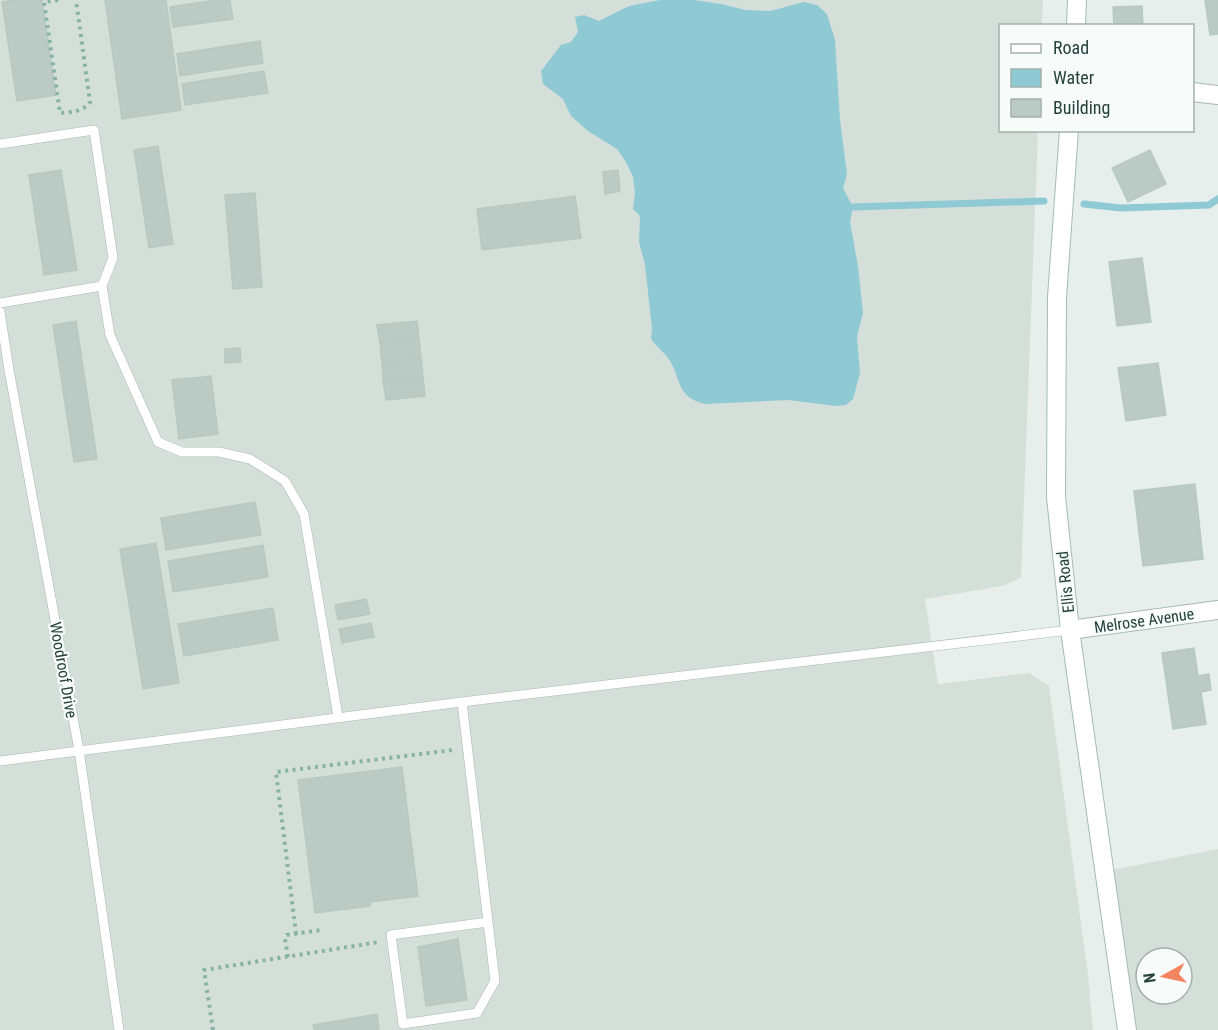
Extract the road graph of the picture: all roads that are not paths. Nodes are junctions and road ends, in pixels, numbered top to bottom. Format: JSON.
{"nodes":[{"id":1,"x":1077,"y":0,"type":"edge"},
{"id":2,"x":1076,"y":24,"type":"edge"},
{"id":3,"x":1194,"y":92,"type":"edge"},
{"id":4,"x":1218,"y":95,"type":"edge"},
{"id":5,"x":1070,"y":132,"type":"edge"},
{"id":6,"x":0,"y":144,"type":"edge"},
{"id":7,"x":102,"y":286,"type":"junction"},
{"id":8,"x":0,"y":303,"type":"edge"},
{"id":9,"x":0,"y":312,"type":"edge"},
{"id":10,"x":4,"y":370,"type":"edge"},
{"id":11,"x":1218,"y":610,"type":"edge"},
{"id":12,"x":1070,"y":630,"type":"junction"},
{"id":13,"x":462,"y":702,"type":"junction"},
{"id":14,"x":338,"y":717,"type":"junction"},
{"id":15,"x":79,"y":750,"type":"junction"},
{"id":16,"x":0,"y":761,"type":"edge"},
{"id":17,"x":488,"y":922,"type":"junction"},
{"id":18,"x":119,"y":1030,"type":"edge"},
{"id":19,"x":1126,"y":1030,"type":"edge"}],
"edges":[{"from":1,"to":2,"type":"street"},
{"from":3,"to":4,"type":"street"},
{"from":5,"to":12,"type":"street","name":"Ellis Road"},
{"from":6,"to":7,"type":"lane"},
{"from":7,"to":8,"type":"lane"},
{"from":7,"to":14,"type":"lane"},
{"from":9,"to":10,"type":"lane","name":"Woodroof Drive"},
{"from":10,"to":15,"type":"lane","name":"Woodroof Drive"},
{"from":11,"to":12,"type":"street","name":"Melrose Avenue"},
{"from":12,"to":13,"type":"lane"},
{"from":12,"to":19,"type":"street","name":"Ellis Road"},
{"from":13,"to":14,"type":"lane"},
{"from":13,"to":17,"type":"lane"},
{"from":14,"to":15,"type":"lane"},
{"from":15,"to":16,"type":"lane"},
{"from":15,"to":18,"type":"lane","name":"Woodroof Drive"},
{"from":17,"to":17,"type":"lane"}]}
